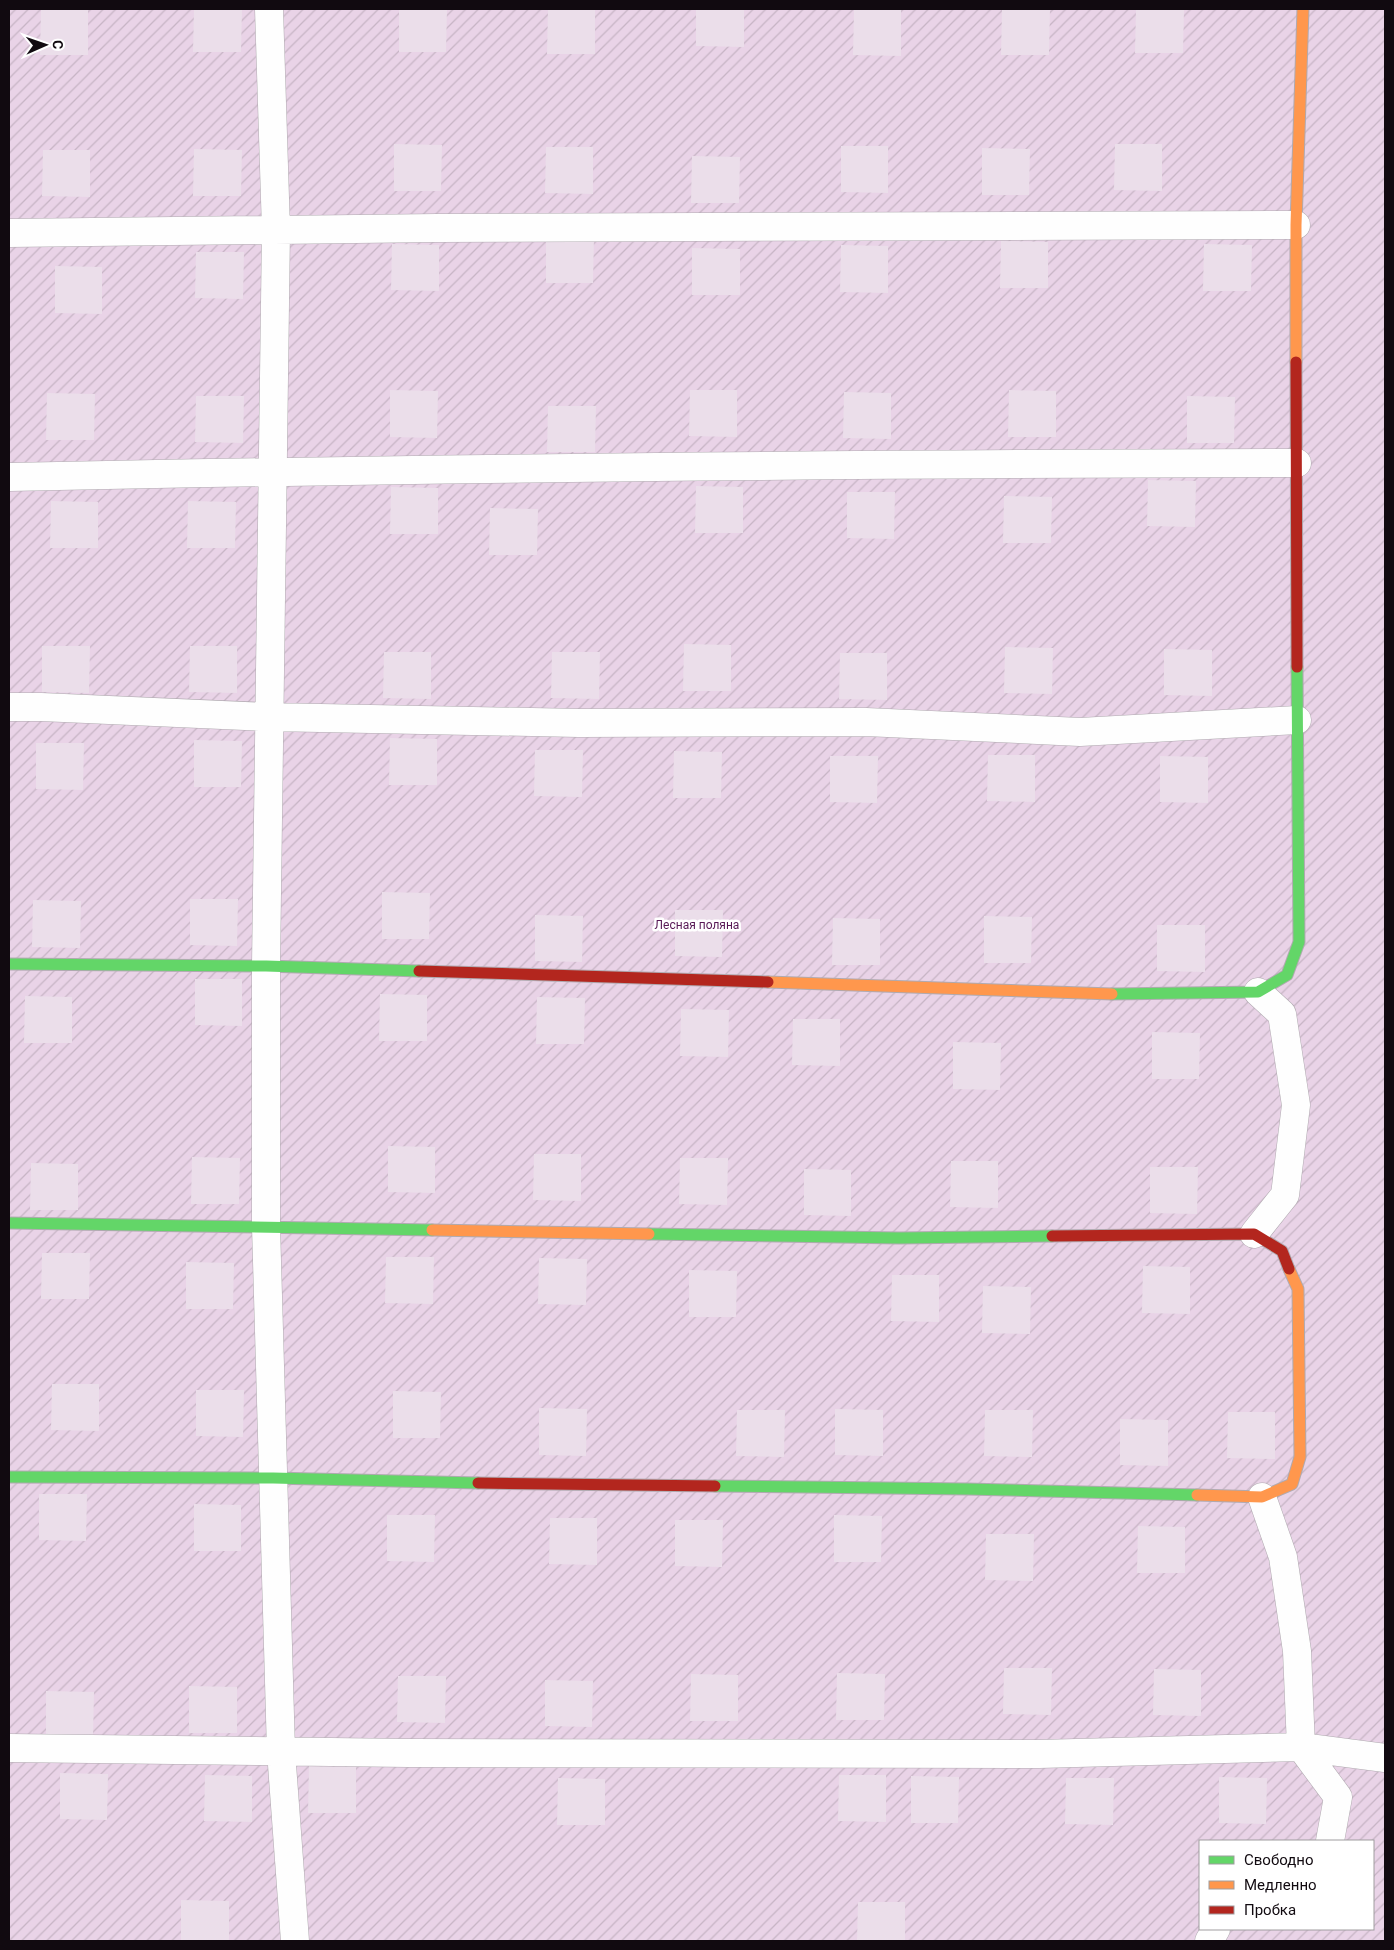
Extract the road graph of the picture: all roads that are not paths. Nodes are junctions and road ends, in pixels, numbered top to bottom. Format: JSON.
{"nodes":[{"id":1,"x":269,"y":9,"type":"edge"},
{"id":2,"x":1303,"y":9,"type":"edge"},
{"id":3,"x":1296,"y":224,"type":"junction"},
{"id":4,"x":276,"y":230,"type":"junction"},
{"id":5,"x":9,"y":233,"type":"edge"},
{"id":6,"x":1297,"y":463,"type":"junction"},
{"id":7,"x":273,"y":471,"type":"junction"},
{"id":8,"x":9,"y":476,"type":"edge"},
{"id":9,"x":9,"y":707,"type":"edge"},
{"id":10,"x":270,"y":717,"type":"junction"},
{"id":11,"x":1296,"y":720,"type":"junction"},
{"id":12,"x":9,"y":964,"type":"edge"},
{"id":13,"x":266,"y":966,"type":"junction"},
{"id":14,"x":1258,"y":992,"type":"junction"},
{"id":15,"x":9,"y":1223,"type":"edge"},
{"id":16,"x":266,"y":1226,"type":"junction"},
{"id":17,"x":1254,"y":1234,"type":"junction"},
{"id":18,"x":9,"y":1477,"type":"edge"},
{"id":19,"x":273,"y":1478,"type":"junction"},
{"id":20,"x":1262,"y":1497,"type":"junction"},
{"id":21,"x":1301,"y":1747,"type":"junction"},
{"id":22,"x":9,"y":1748,"type":"edge"},
{"id":23,"x":281,"y":1751,"type":"junction"},
{"id":24,"x":1385,"y":1758,"type":"edge"},
{"id":25,"x":1330,"y":1840,"type":"edge"},
{"id":26,"x":1215,"y":1930,"type":"edge"},
{"id":27,"x":295,"y":1941,"type":"edge"},
{"id":28,"x":1209,"y":1941,"type":"edge"}],
"edges":[{"from":1,"to":4,"type":"street"},
{"from":2,"to":3,"type":"street"},
{"from":3,"to":4,"type":"street"},
{"from":3,"to":6,"type":"street"},
{"from":4,"to":5,"type":"street"},
{"from":4,"to":7,"type":"street"},
{"from":6,"to":7,"type":"street"},
{"from":6,"to":11,"type":"street"},
{"from":7,"to":8,"type":"street"},
{"from":7,"to":10,"type":"street"},
{"from":9,"to":10,"type":"street"},
{"from":10,"to":11,"type":"street"},
{"from":10,"to":13,"type":"street"},
{"from":11,"to":14,"type":"street"},
{"from":12,"to":13,"type":"street"},
{"from":13,"to":14,"type":"street"},
{"from":13,"to":16,"type":"street"},
{"from":14,"to":17,"type":"street"},
{"from":15,"to":16,"type":"street"},
{"from":16,"to":17,"type":"street"},
{"from":16,"to":19,"type":"street"},
{"from":17,"to":20,"type":"street"},
{"from":18,"to":19,"type":"street"},
{"from":19,"to":20,"type":"street"},
{"from":19,"to":23,"type":"street"},
{"from":20,"to":21,"type":"street"},
{"from":21,"to":23,"type":"street"},
{"from":21,"to":24,"type":"street"},
{"from":21,"to":25,"type":"street"},
{"from":22,"to":23,"type":"street"},
{"from":23,"to":27,"type":"street"},
{"from":26,"to":28,"type":"street"}]}
